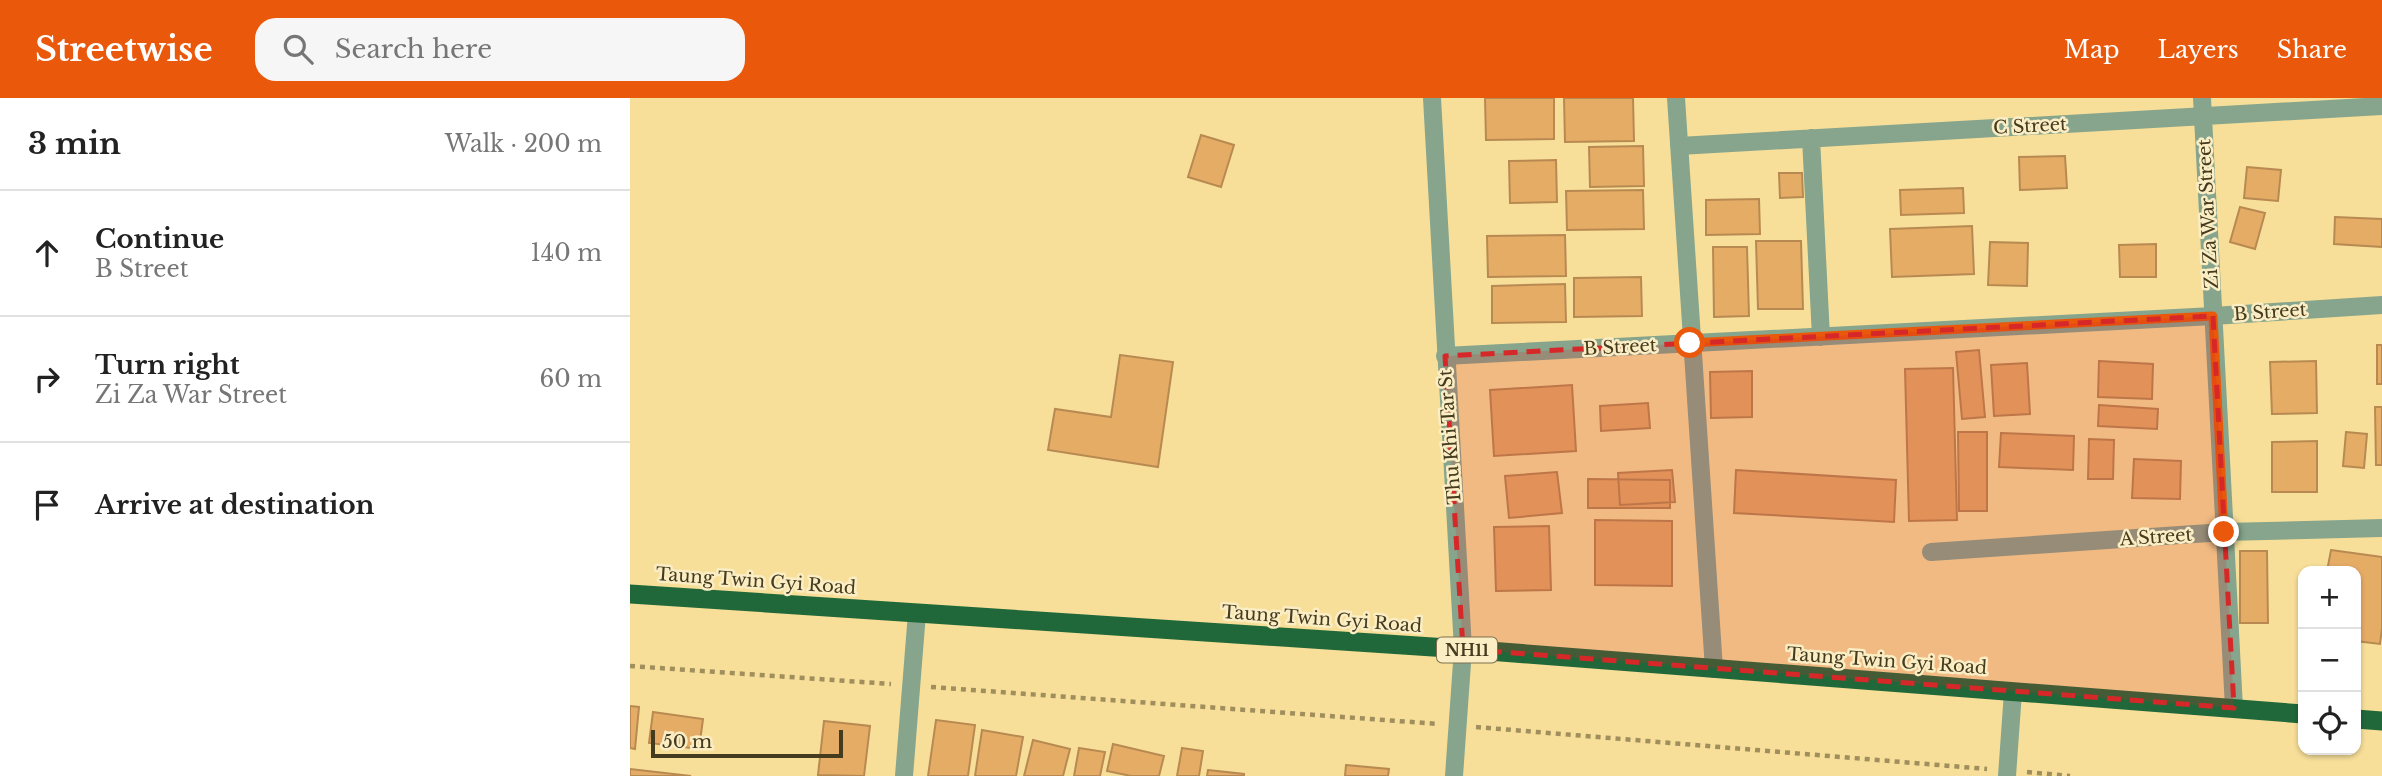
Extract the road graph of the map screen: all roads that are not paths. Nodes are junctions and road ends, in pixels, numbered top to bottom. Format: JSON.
{"nodes":[{"id":1,"x":1432,"y":98,"type":"edge"},
{"id":2,"x":1676,"y":98,"type":"edge"},
{"id":3,"x":2202,"y":98,"type":"edge"},
{"id":4,"x":2382,"y":106,"type":"edge"},
{"id":5,"x":2203,"y":117,"type":"junction"},
{"id":6,"x":1811,"y":138,"type":"junction"},
{"id":7,"x":1679,"y":146,"type":"junction"},
{"id":8,"x":2382,"y":305,"type":"edge"},
{"id":9,"x":2213,"y":316,"type":"junction"},
{"id":10,"x":1821,"y":337,"type":"junction"},
{"id":11,"x":1690,"y":343,"type":"junction"},
{"id":12,"x":1445,"y":356,"type":"junction"},
{"id":13,"x":2382,"y":528,"type":"edge"},
{"id":14,"x":2224,"y":532,"type":"junction"},
{"id":15,"x":1931,"y":552,"type":"dead end"},
{"id":16,"x":630,"y":594,"type":"edge"},
{"id":17,"x":917,"y":613,"type":"junction"},
{"id":18,"x":1464,"y":649,"type":"junction"},
{"id":19,"x":1714,"y":669,"type":"junction"},
{"id":20,"x":2014,"y":692,"type":"junction"},
{"id":21,"x":2234,"y":708,"type":"junction"},
{"id":22,"x":2298,"y":714,"type":"edge"},
{"id":23,"x":2361,"y":719,"type":"edge"},
{"id":24,"x":2382,"y":721,"type":"edge"},
{"id":25,"x":2007,"y":773,"type":"edge"},
{"id":26,"x":904,"y":776,"type":"edge"},
{"id":27,"x":1454,"y":776,"type":"edge"}],
"edges":[{"from":1,"to":12,"type":"street","name":"Thu Khi Tar St"},
{"from":2,"to":7,"type":"street"},
{"from":3,"to":5,"type":"street","name":"Zi Za War Street"},
{"from":4,"to":5,"type":"street","name":"C Street"},
{"from":5,"to":6,"type":"street","name":"C Street"},
{"from":5,"to":9,"type":"street","name":"Zi Za War Street"},
{"from":6,"to":7,"type":"street","name":"C Street"},
{"from":6,"to":10,"type":"street"},
{"from":7,"to":11,"type":"street"},
{"from":8,"to":9,"type":"street","name":"B Street"},
{"from":9,"to":10,"type":"street","name":"B Street"},
{"from":9,"to":14,"type":"street","name":"Zi Za War Street"},
{"from":10,"to":11,"type":"street","name":"B Street"},
{"from":11,"to":12,"type":"street","name":"B Street"},
{"from":11,"to":19,"type":"street"},
{"from":12,"to":18,"type":"street","name":"Thu Khi Tar St"},
{"from":13,"to":14,"type":"street","name":"A Street"},
{"from":14,"to":15,"type":"street","name":"A Street"},
{"from":14,"to":21,"type":"street","name":"Zi Za War Street"},
{"from":16,"to":17,"type":"highway","name":"Taung Twin Gyi Road","number":"NH11"},
{"from":17,"to":18,"type":"highway","name":"Taung Twin Gyi Road","number":"NH11"},
{"from":17,"to":26,"type":"street"},
{"from":18,"to":19,"type":"highway","name":"Taung Twin Gyi Road","number":"NH11"},
{"from":18,"to":27,"type":"street","name":"Thu Khi Tar St"},
{"from":19,"to":20,"type":"highway","name":"Taung Twin Gyi Road","number":"NH11"},
{"from":20,"to":21,"type":"highway","name":"Taung Twin Gyi Road","number":"NH11"},
{"from":20,"to":25,"type":"street"},
{"from":21,"to":22,"type":"highway","name":"Taung Twin Gyi Road","number":"NH11"},
{"from":23,"to":24,"type":"highway"}]}
